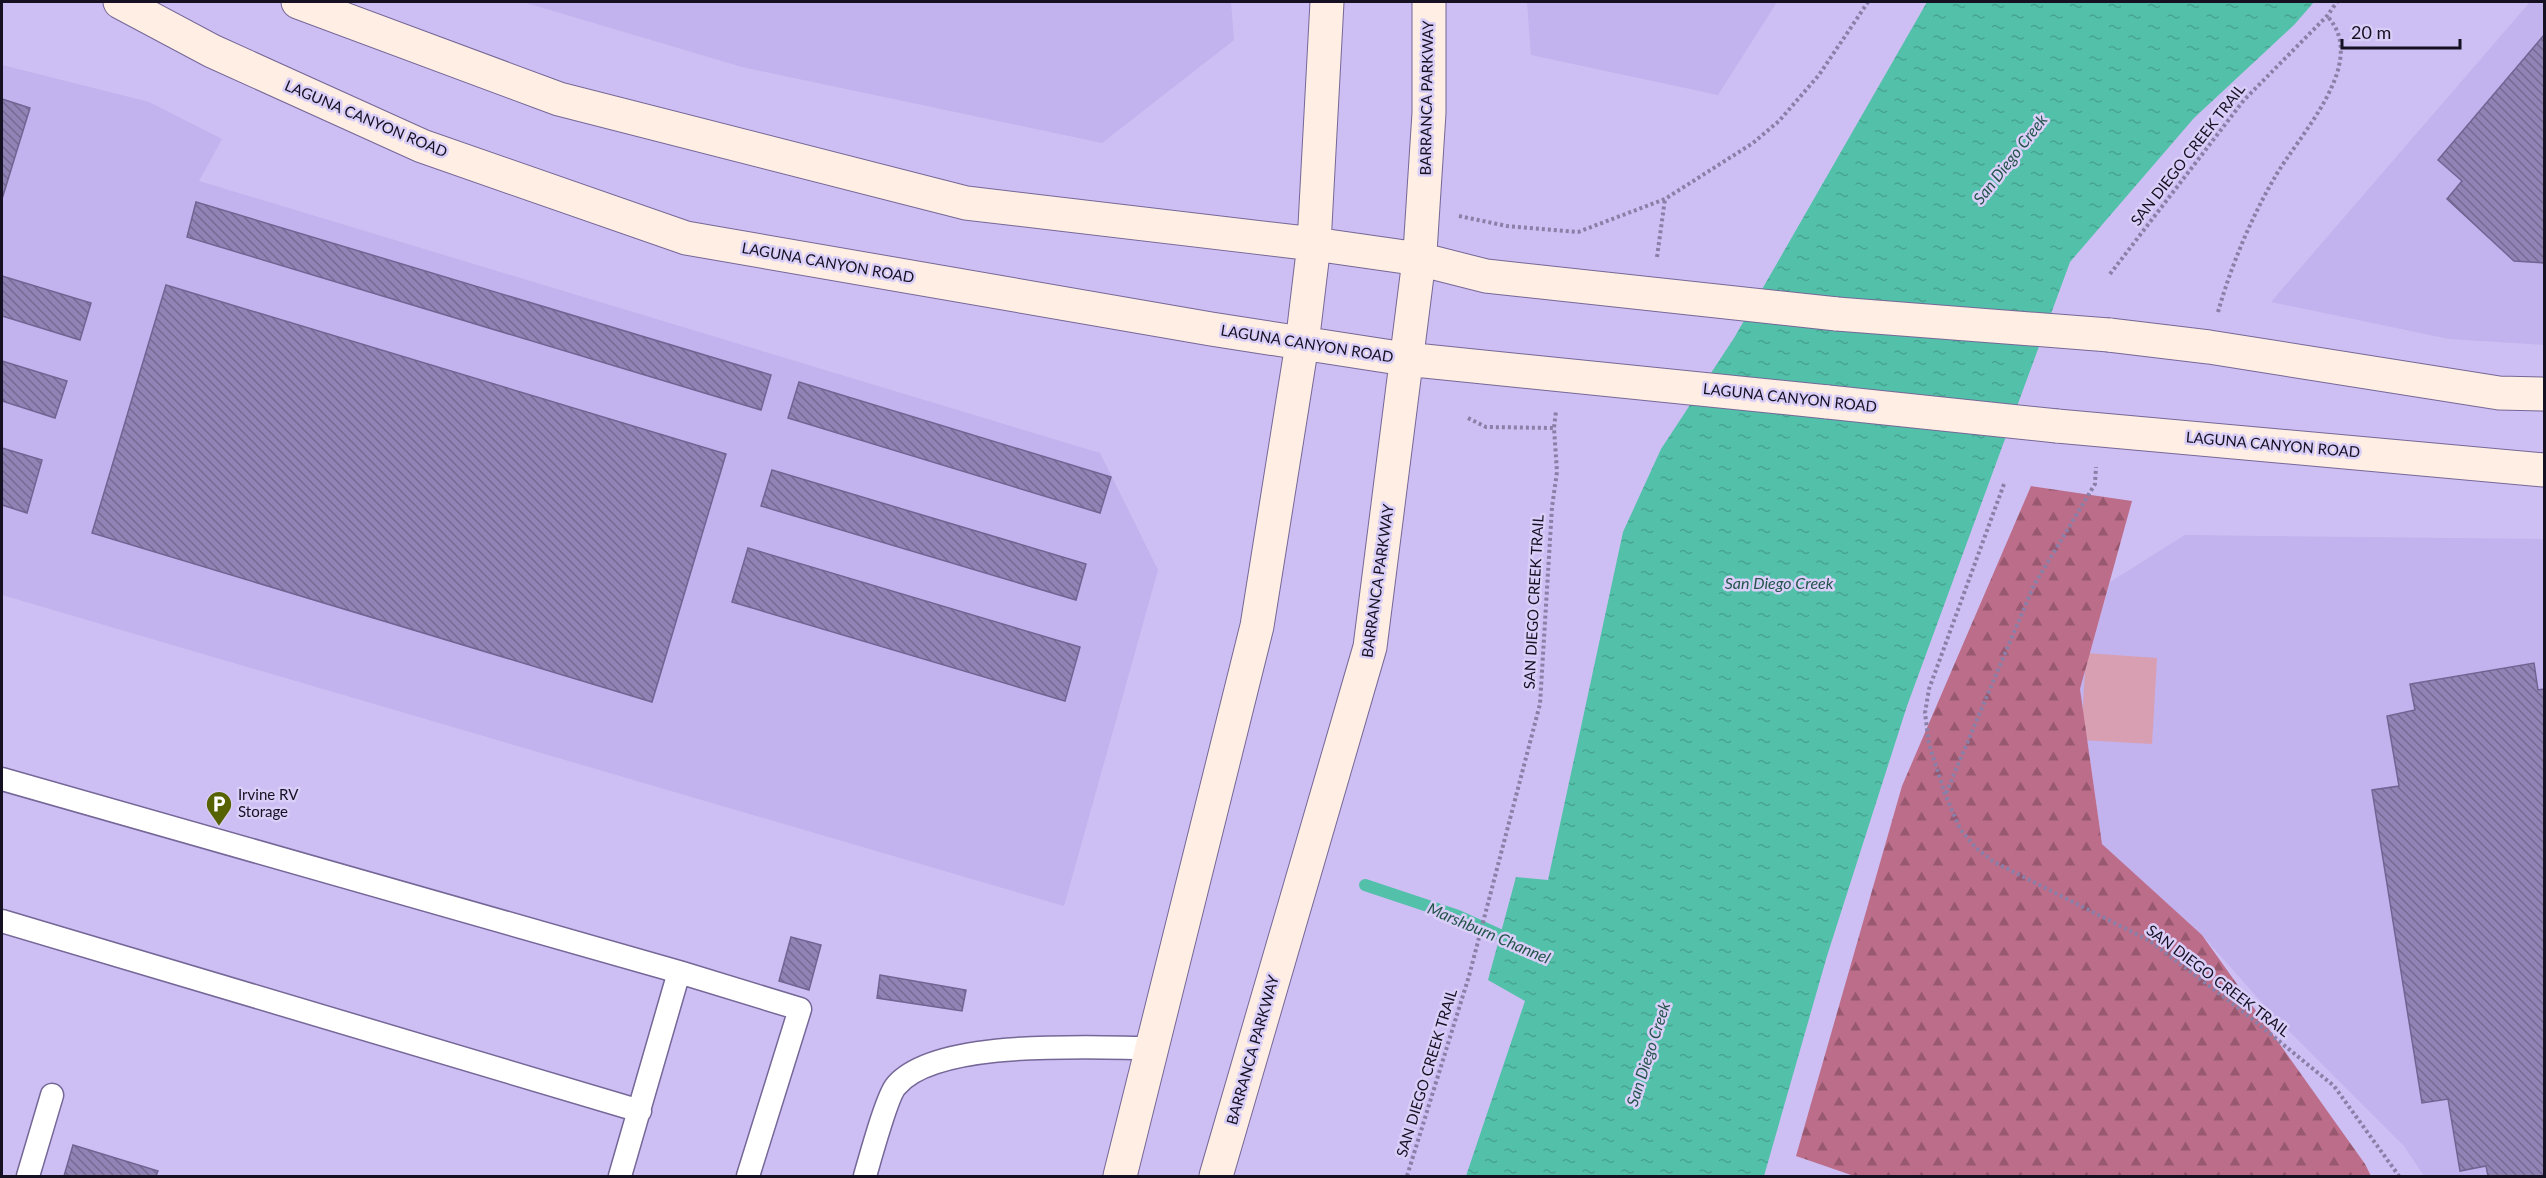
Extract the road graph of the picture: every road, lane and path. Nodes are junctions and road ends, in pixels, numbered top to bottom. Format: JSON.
{"nodes":[{"id":1,"x":120,"y":2,"type":"edge"},
{"id":2,"x":298,"y":2,"type":"edge"},
{"id":3,"x":1327,"y":2,"type":"edge"},
{"id":4,"x":1429,"y":2,"type":"edge"},
{"id":5,"x":1868,"y":2,"type":"edge"},
{"id":6,"x":2337,"y":2,"type":"edge"},
{"id":7,"x":2327,"y":16,"type":"junction"},
{"id":8,"x":1665,"y":199,"type":"junction"},
{"id":9,"x":1469,"y":217,"type":"dead end"},
{"id":10,"x":1314,"y":244,"type":"junction"},
{"id":11,"x":1419,"y":259,"type":"junction"},
{"id":12,"x":2110,"y":274,"type":"dead end"},
{"id":13,"x":1653,"y":294,"type":"junction"},
{"id":14,"x":1302,"y":344,"type":"junction"},
{"id":15,"x":2209,"y":347,"type":"junction"},
{"id":16,"x":1405,"y":359,"type":"junction"},
{"id":17,"x":2544,"y":394,"type":"edge"},
{"id":18,"x":1468,"y":418,"type":"dead end"},
{"id":19,"x":2100,"y":429,"type":"junction"},
{"id":20,"x":2544,"y":470,"type":"edge"},
{"id":21,"x":2004,"y":484,"type":"dead end"},
{"id":22,"x":2,"y":779,"type":"edge"},
{"id":23,"x":1945,"y":794,"type":"junction"},
{"id":24,"x":2,"y":921,"type":"edge"},
{"id":25,"x":679,"y":972,"type":"junction"},
{"id":26,"x":1152,"y":1048,"type":"junction"},
{"id":27,"x":52,"y":1095,"type":"dead end"},
{"id":28,"x":640,"y":1111,"type":"junction"},
{"id":29,"x":28,"y":1176,"type":"edge"},
{"id":30,"x":620,"y":1176,"type":"edge"},
{"id":31,"x":748,"y":1176,"type":"edge"},
{"id":32,"x":865,"y":1176,"type":"edge"},
{"id":33,"x":1120,"y":1176,"type":"edge"},
{"id":34,"x":1216,"y":1176,"type":"edge"},
{"id":35,"x":1407,"y":1176,"type":"edge"},
{"id":36,"x":2399,"y":1176,"type":"edge"}],
"edges":[{"from":1,"to":14,"type":"main road","name":"LAGUNA CANYON ROAD"},
{"from":2,"to":10,"type":"main road"},
{"from":3,"to":10,"type":"main road"},
{"from":4,"to":11,"type":"main road","name":"BARRANCA PARKWAY"},
{"from":5,"to":8,"type":"path"},
{"from":6,"to":7,"type":"path","name":"SAN DIEGO CREEK TRAIL"},
{"from":7,"to":12,"type":"path","name":"SAN DIEGO CREEK TRAIL"},
{"from":7,"to":15,"type":"path"},
{"from":8,"to":9,"type":"path"},
{"from":8,"to":13,"type":"path"},
{"from":10,"to":11,"type":"main road"},
{"from":10,"to":14,"type":"main road"},
{"from":11,"to":13,"type":"main road"},
{"from":11,"to":16,"type":"main road","name":"BARRANCA PARKWAY"},
{"from":13,"to":15,"type":"main road","bridge":true},
{"from":14,"to":16,"type":"main road","name":"LAGUNA CANYON ROAD"},
{"from":14,"to":26,"type":"main road"},
{"from":15,"to":17,"type":"main road"},
{"from":16,"to":19,"type":"main road","name":"LAGUNA CANYON ROAD","bridge":true},
{"from":16,"to":34,"type":"main road","name":"BARRANCA PARKWAY"},
{"from":18,"to":35,"type":"path","name":"SAN DIEGO CREEK TRAIL"},
{"from":19,"to":20,"type":"main road","name":"LAGUNA CANYON ROAD"},
{"from":19,"to":23,"type":"path"},
{"from":21,"to":23,"type":"path","name":"SAN DIEGO CREEK TRAIL"},
{"from":22,"to":25,"type":"lane"},
{"from":23,"to":36,"type":"path","name":"SAN DIEGO CREEK TRAIL"},
{"from":24,"to":28,"type":"lane"},
{"from":25,"to":28,"type":"lane"},
{"from":25,"to":31,"type":"lane"},
{"from":26,"to":32,"type":"lane"},
{"from":26,"to":33,"type":"main road"},
{"from":27,"to":29,"type":"lane"},
{"from":28,"to":30,"type":"lane"}]}
